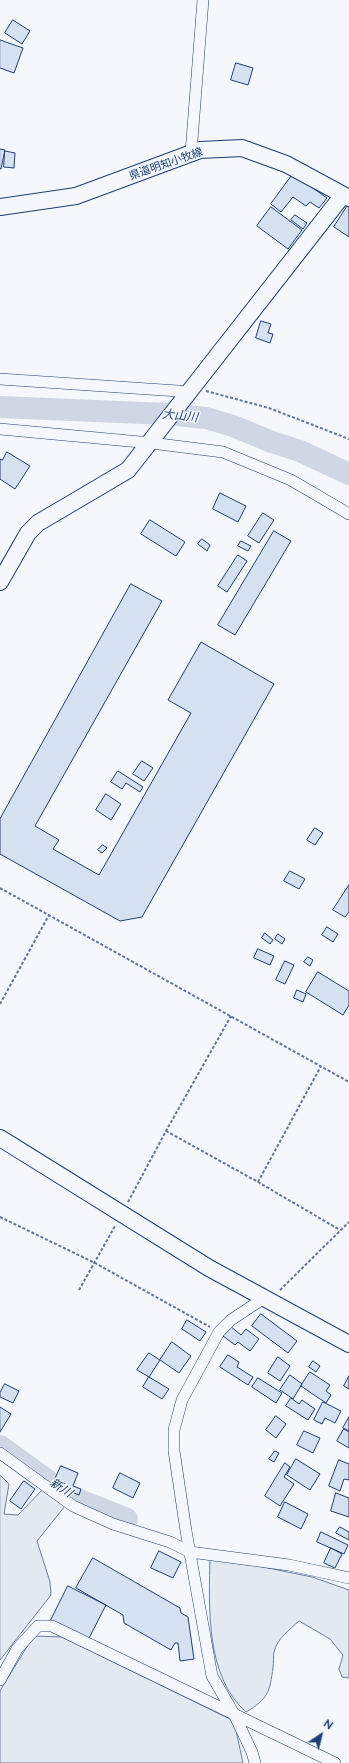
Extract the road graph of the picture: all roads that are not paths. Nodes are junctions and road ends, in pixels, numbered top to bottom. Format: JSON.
{"nodes":[{"id":1,"x":204,"y":0,"type":"edge"},
{"id":2,"x":191,"y":153,"type":"junction"},
{"id":3,"x":347,"y":195,"type":"edge"},
{"id":4,"x":0,"y":207,"type":"edge"},
{"id":5,"x":0,"y":379,"type":"edge"},
{"id":6,"x":190,"y":391,"type":"junction"},
{"id":7,"x":0,"y":429,"type":"edge"},
{"id":8,"x":151,"y":443,"type":"junction"},
{"id":9,"x":349,"y":514,"type":"edge"},
{"id":10,"x":0,"y":582,"type":"edge"},
{"id":11,"x":0,"y":1138,"type":"edge"},
{"id":12,"x":264,"y":1298,"type":"junction"},
{"id":13,"x":349,"y":1344,"type":"edge"},
{"id":14,"x":0,"y":1453,"type":"edge"},
{"id":15,"x":190,"y":1552,"type":"junction"},
{"id":16,"x":349,"y":1578,"type":"edge"},
{"id":17,"x":0,"y":1680,"type":"edge"},
{"id":18,"x":234,"y":1714,"type":"junction"},
{"id":19,"x":255,"y":1763,"type":"edge"},
{"id":20,"x":335,"y":1763,"type":"edge"}],
"edges":[{"from":1,"to":2,"type":"street"},
{"from":2,"to":3,"type":"street","name":"県道明知小牧線"},
{"from":2,"to":4,"type":"street","name":"県道明知小牧線"},
{"from":3,"to":6,"type":"street"},
{"from":5,"to":6,"type":"street"},
{"from":6,"to":8,"type":"street"},
{"from":7,"to":8,"type":"street"},
{"from":8,"to":9,"type":"street"},
{"from":8,"to":10,"type":"street"},
{"from":11,"to":12,"type":"street"},
{"from":12,"to":13,"type":"street"},
{"from":12,"to":15,"type":"street"},
{"from":14,"to":15,"type":"street"},
{"from":15,"to":16,"type":"street"},
{"from":15,"to":18,"type":"street"},
{"from":17,"to":18,"type":"street"},
{"from":18,"to":19,"type":"street"},
{"from":18,"to":20,"type":"street"}]}
